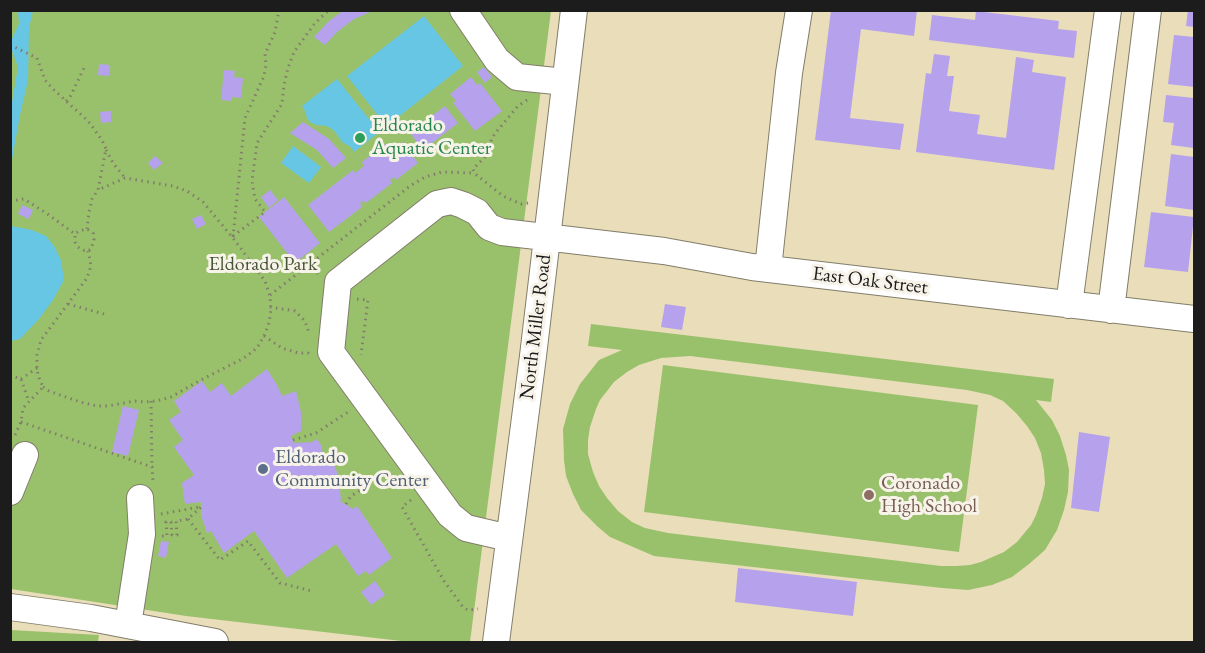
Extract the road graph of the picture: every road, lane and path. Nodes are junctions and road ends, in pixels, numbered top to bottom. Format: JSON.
{"nodes":[{"id":1,"x":279,"y":10,"type":"edge"},
{"id":2,"x":329,"y":10,"type":"edge"},
{"id":3,"x":463,"y":10,"type":"edge"},
{"id":4,"x":574,"y":10,"type":"edge"},
{"id":5,"x":799,"y":10,"type":"edge"},
{"id":6,"x":1108,"y":10,"type":"edge"},
{"id":7,"x":1148,"y":10,"type":"edge"},
{"id":8,"x":10,"y":45,"type":"edge"},
{"id":9,"x":85,"y":66,"type":"dead end"},
{"id":10,"x":565,"y":82,"type":"junction"},
{"id":11,"x":532,"y":97,"type":"dead end"},
{"id":12,"x":66,"y":100,"type":"junction"},
{"id":13,"x":106,"y":148,"type":"junction"},
{"id":14,"x":474,"y":173,"type":"junction"},
{"id":15,"x":125,"y":178,"type":"junction"},
{"id":16,"x":98,"y":190,"type":"junction"},
{"id":17,"x":10,"y":201,"type":"edge"},
{"id":18,"x":528,"y":203,"type":"dead end"},
{"id":19,"x":87,"y":230,"type":"junction"},
{"id":20,"x":75,"y":234,"type":"junction"},
{"id":21,"x":233,"y":237,"type":"junction"},
{"id":22,"x":547,"y":238,"type":"junction"},
{"id":23,"x":88,"y":251,"type":"junction"},
{"id":24,"x":310,"y":264,"type":"junction"},
{"id":25,"x":768,"y":269,"type":"junction"},
{"id":26,"x":322,"y":279,"type":"dead end"},
{"id":27,"x":270,"y":295,"type":"junction"},
{"id":28,"x":352,"y":298,"type":"dead end"},
{"id":29,"x":68,"y":304,"type":"junction"},
{"id":30,"x":1069,"y":305,"type":"junction"},
{"id":31,"x":270,"y":307,"type":"junction"},
{"id":32,"x":1111,"y":310,"type":"junction"},
{"id":33,"x":104,"y":314,"type":"dead end"},
{"id":34,"x":1194,"y":319,"type":"edge"},
{"id":35,"x":264,"y":336,"type":"junction"},
{"id":36,"x":310,"y":336,"type":"dead end"},
{"id":37,"x":309,"y":344,"type":"dead end"},
{"id":38,"x":308,"y":353,"type":"junction"},
{"id":39,"x":315,"y":363,"type":"dead end"},
{"id":40,"x":37,"y":368,"type":"junction"},
{"id":41,"x":10,"y":375,"type":"edge"},
{"id":42,"x":21,"y":379,"type":"junction"},
{"id":43,"x":43,"y":387,"type":"junction"},
{"id":44,"x":353,"y":399,"type":"junction"},
{"id":45,"x":151,"y":401,"type":"junction"},
{"id":46,"x":28,"y":402,"type":"junction"},
{"id":47,"x":293,"y":440,"type":"dead end"},
{"id":48,"x":19,"y":447,"type":"joint"},
{"id":49,"x":386,"y":464,"type":"dead end"},
{"id":50,"x":152,"y":467,"type":"dead end"},
{"id":51,"x":10,"y":492,"type":"edge"},
{"id":52,"x":140,"y":498,"type":"dead end"},
{"id":53,"x":412,"y":499,"type":"dead end"},
{"id":54,"x":346,"y":504,"type":"dead end"},
{"id":55,"x":168,"y":513,"type":"dead end"},
{"id":56,"x":188,"y":519,"type":"junction"},
{"id":57,"x":158,"y":536,"type":"dead end"},
{"id":58,"x":509,"y":538,"type":"junction"},
{"id":59,"x":312,"y":591,"type":"dead end"},
{"id":60,"x":10,"y":607,"type":"edge"},
{"id":61,"x":478,"y":609,"type":"dead end"},
{"id":62,"x":128,"y":625,"type":"junction"},
{"id":63,"x":215,"y":642,"type":"edge"},
{"id":64,"x":496,"y":642,"type":"edge"}],
"edges":[{"from":1,"to":21,"type":"path"},
{"from":2,"to":21,"type":"path"},
{"from":3,"to":10,"type":"street"},
{"from":4,"to":10,"type":"street","name":"North Miller Road"},
{"from":5,"to":25,"type":"street"},
{"from":6,"to":30,"type":"street"},
{"from":7,"to":32,"type":"street"},
{"from":8,"to":12,"type":"path"},
{"from":9,"to":12,"type":"path"},
{"from":10,"to":22,"type":"street","name":"North Miller Road"},
{"from":11,"to":14,"type":"path"},
{"from":12,"to":13,"type":"path"},
{"from":13,"to":15,"type":"path"},
{"from":13,"to":16,"type":"path"},
{"from":14,"to":18,"type":"path"},
{"from":14,"to":24,"type":"path"},
{"from":15,"to":16,"type":"path"},
{"from":15,"to":21,"type":"path"},
{"from":16,"to":19,"type":"path"},
{"from":17,"to":20,"type":"path"},
{"from":19,"to":20,"type":"path"},
{"from":19,"to":23,"type":"path"},
{"from":20,"to":23,"type":"path"},
{"from":21,"to":27,"type":"path"},
{"from":22,"to":25,"type":"street","name":"East Oak Street"},
{"from":22,"to":44,"type":"street","name":"East Oak Street"},
{"from":22,"to":58,"type":"street","name":"North Miller Road"},
{"from":23,"to":29,"type":"path"},
{"from":24,"to":26,"type":"path"},
{"from":24,"to":27,"type":"path"},
{"from":25,"to":30,"type":"street","name":"East Oak Street"},
{"from":27,"to":31,"type":"path"},
{"from":28,"to":44,"type":"path"},
{"from":29,"to":33,"type":"path"},
{"from":29,"to":40,"type":"path"},
{"from":30,"to":32,"type":"street","name":"East Oak Street"},
{"from":31,"to":35,"type":"path"},
{"from":31,"to":36,"type":"path"},
{"from":32,"to":34,"type":"street","name":"East Oak Street"},
{"from":35,"to":38,"type":"path"},
{"from":35,"to":45,"type":"path"},
{"from":37,"to":38,"type":"path"},
{"from":38,"to":39,"type":"path"},
{"from":40,"to":42,"type":"path"},
{"from":40,"to":43,"type":"path"},
{"from":41,"to":42,"type":"path"},
{"from":42,"to":46,"type":"path"},
{"from":43,"to":45,"type":"path"},
{"from":43,"to":46,"type":"path"},
{"from":44,"to":47,"type":"path"},
{"from":44,"to":58,"type":"street","name":"East Oak Street"},
{"from":45,"to":50,"type":"path"},
{"from":46,"to":48,"type":"path"},
{"from":48,"to":51,"type":"street"},
{"from":49,"to":54,"type":"path"},
{"from":52,"to":62,"type":"street"},
{"from":53,"to":61,"type":"path"},
{"from":55,"to":56,"type":"path"},
{"from":56,"to":57,"type":"path"},
{"from":56,"to":59,"type":"path"},
{"from":58,"to":64,"type":"street","name":"North Miller Road"},
{"from":60,"to":62,"type":"street"},
{"from":62,"to":63,"type":"street"}]}
